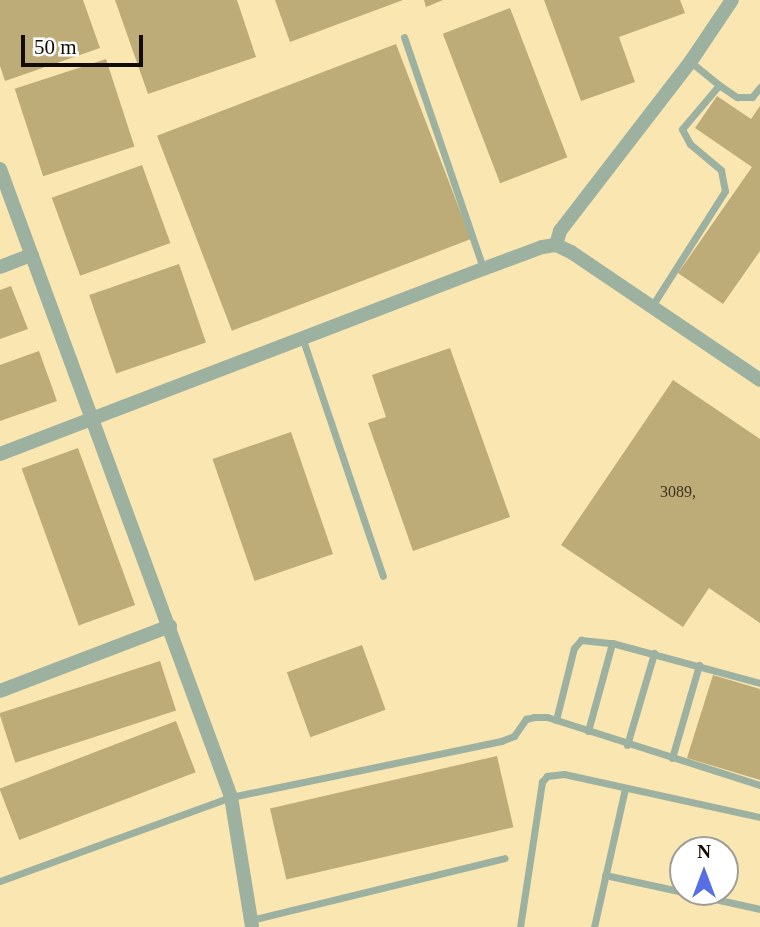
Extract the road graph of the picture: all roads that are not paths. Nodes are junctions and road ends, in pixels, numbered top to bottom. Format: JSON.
{"nodes":[{"id":1,"x":732,"y":0,"type":"edge"},
{"id":2,"x":404,"y":37,"type":"dead end"},
{"id":3,"x":691,"y":61,"type":"junction"},
{"id":4,"x":719,"y":85,"type":"junction"},
{"id":5,"x":760,"y":87,"type":"edge"},
{"id":6,"x":0,"y":169,"type":"edge"},
{"id":7,"x":556,"y":245,"type":"junction"},
{"id":8,"x":32,"y":255,"type":"junction"},
{"id":9,"x":0,"y":267,"type":"edge"},
{"id":10,"x":483,"y":269,"type":"junction"},
{"id":11,"x":652,"y":306,"type":"junction"},
{"id":12,"x":303,"y":340,"type":"junction"},
{"id":13,"x":760,"y":380,"type":"edge"},
{"id":14,"x":94,"y":420,"type":"junction"},
{"id":15,"x":0,"y":454,"type":"edge"},
{"id":16,"x":383,"y":576,"type":"dead end"},
{"id":17,"x":170,"y":626,"type":"junction"},
{"id":18,"x":612,"y":643,"type":"junction"},
{"id":19,"x":654,"y":653,"type":"junction"},
{"id":20,"x":699,"y":664,"type":"junction"},
{"id":21,"x":760,"y":683,"type":"edge"},
{"id":22,"x":0,"y":691,"type":"edge"},
{"id":23,"x":556,"y":720,"type":"junction"},
{"id":24,"x":588,"y":731,"type":"junction"},
{"id":25,"x":628,"y":745,"type":"junction"},
{"id":26,"x":672,"y":758,"type":"junction"},
{"id":27,"x":760,"y":785,"type":"edge"},
{"id":28,"x":625,"y":788,"type":"junction"},
{"id":29,"x":231,"y":797,"type":"junction"},
{"id":30,"x":760,"y":817,"type":"edge"},
{"id":31,"x":505,"y":858,"type":"dead end"},
{"id":32,"x":605,"y":875,"type":"junction"},
{"id":33,"x":0,"y":881,"type":"edge"},
{"id":34,"x":669,"y":889,"type":"edge"},
{"id":35,"x":739,"y":904,"type":"edge"},
{"id":36,"x":760,"y":909,"type":"edge"},
{"id":37,"x":252,"y":923,"type":"edge"},
{"id":38,"x":520,"y":927,"type":"edge"},
{"id":39,"x":594,"y":927,"type":"edge"}],
"edges":[{"from":1,"to":3,"type":"street"},
{"from":2,"to":10,"type":"lane"},
{"from":3,"to":4,"type":"lane"},
{"from":3,"to":7,"type":"street"},
{"from":4,"to":5,"type":"lane"},
{"from":4,"to":11,"type":"lane"},
{"from":6,"to":8,"type":"street"},
{"from":7,"to":10,"type":"street"},
{"from":7,"to":11,"type":"street"},
{"from":8,"to":9,"type":"street"},
{"from":8,"to":14,"type":"street"},
{"from":10,"to":12,"type":"street"},
{"from":11,"to":13,"type":"street"},
{"from":12,"to":14,"type":"street"},
{"from":12,"to":16,"type":"lane"},
{"from":14,"to":15,"type":"street"},
{"from":14,"to":17,"type":"street"},
{"from":17,"to":22,"type":"street"},
{"from":17,"to":29,"type":"street"},
{"from":18,"to":19,"type":"lane"},
{"from":18,"to":23,"type":"lane"},
{"from":18,"to":24,"type":"lane"},
{"from":19,"to":20,"type":"lane"},
{"from":19,"to":25,"type":"lane"},
{"from":20,"to":21,"type":"lane"},
{"from":20,"to":26,"type":"lane"},
{"from":23,"to":24,"type":"lane"},
{"from":23,"to":29,"type":"lane"},
{"from":24,"to":25,"type":"lane"},
{"from":25,"to":26,"type":"lane"},
{"from":26,"to":27,"type":"lane"},
{"from":28,"to":30,"type":"lane"},
{"from":28,"to":32,"type":"lane"},
{"from":28,"to":38,"type":"lane"},
{"from":29,"to":33,"type":"lane"},
{"from":29,"to":37,"type":"street"},
{"from":31,"to":37,"type":"lane"},
{"from":32,"to":34,"type":"lane"},
{"from":32,"to":39,"type":"lane"},
{"from":35,"to":36,"type":"lane"}]}
